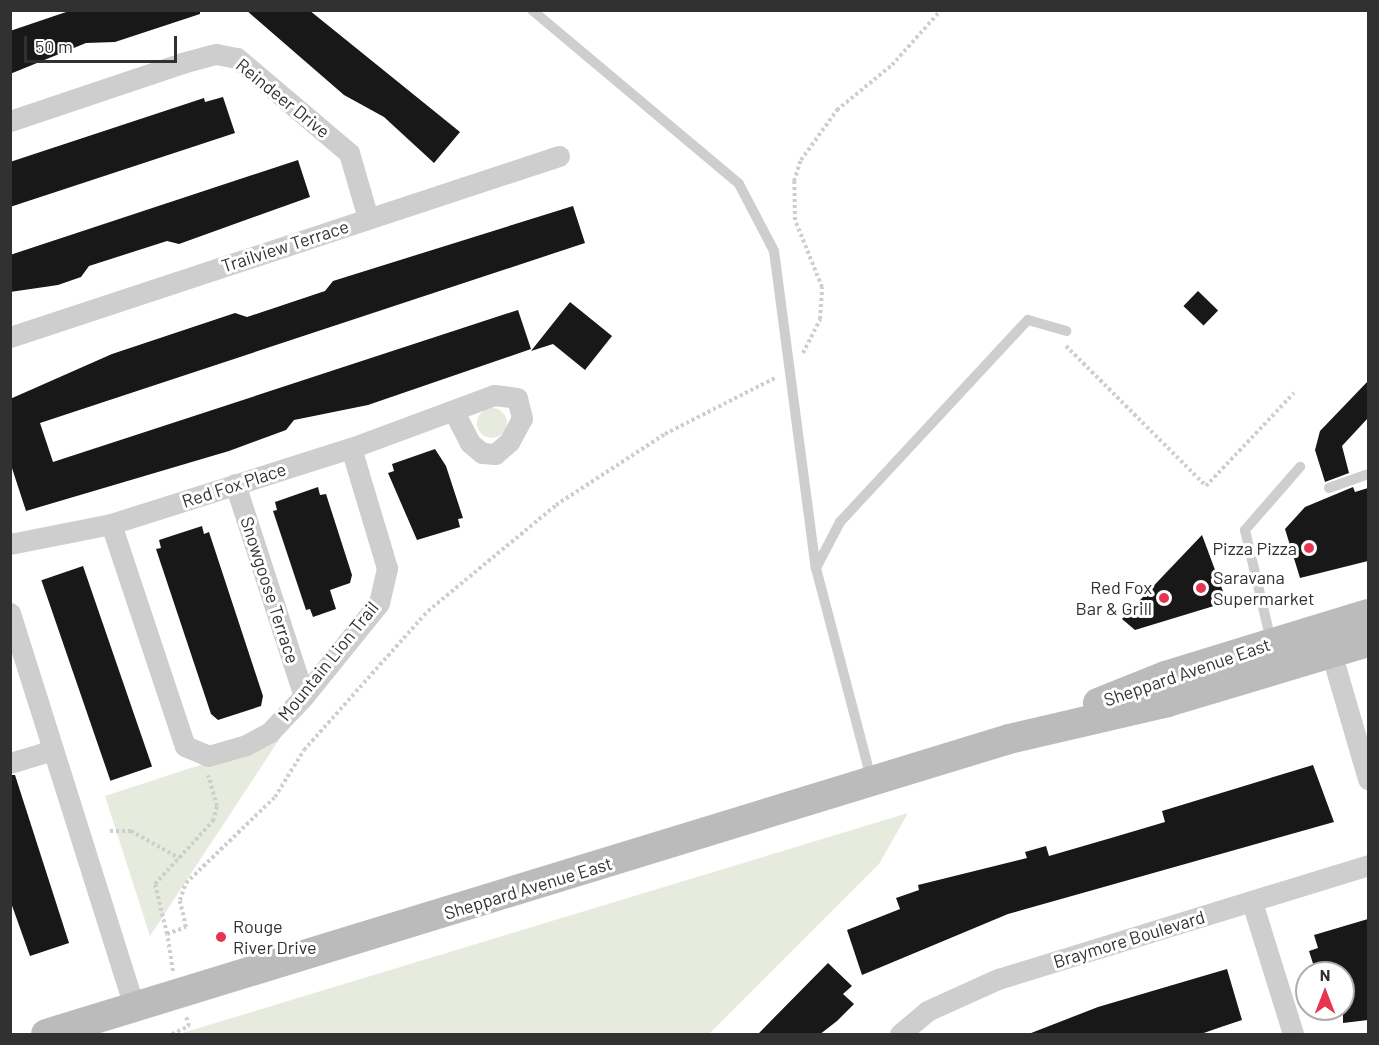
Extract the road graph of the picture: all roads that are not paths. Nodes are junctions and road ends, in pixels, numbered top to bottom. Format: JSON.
{"nodes":[{"id":1,"x":532,"y":10,"type":"edge"},
{"id":2,"x":10,"y":121,"type":"edge"},
{"id":3,"x":559,"y":156,"type":"dead end"},
{"id":4,"x":368,"y":218,"type":"junction"},
{"id":5,"x":1066,"y":331,"type":"dead end"},
{"id":6,"x":10,"y":337,"type":"edge"},
{"id":7,"x":454,"y":411,"type":"dead end"},
{"id":8,"x":351,"y":448,"type":"junction"},
{"id":9,"x":1300,"y":467,"type":"dead end"},
{"id":10,"x":1368,"y":474,"type":"edge"},
{"id":11,"x":235,"y":484,"type":"junction"},
{"id":12,"x":1329,"y":488,"type":"dead end"},
{"id":13,"x":111,"y":524,"type":"junction"},
{"id":14,"x":10,"y":544,"type":"edge"},
{"id":15,"x":816,"y":568,"type":"junction"},
{"id":16,"x":10,"y":612,"type":"edge"},
{"id":17,"x":1368,"y":614,"type":"edge"},
{"id":18,"x":1327,"y":641,"type":"junction"},
{"id":19,"x":1368,"y":642,"type":"edge"},
{"id":20,"x":1271,"y":643,"type":"junction"},
{"id":21,"x":304,"y":696,"type":"junction"},
{"id":22,"x":1009,"y":739,"type":"junction"},
{"id":23,"x":53,"y":750,"type":"junction"},
{"id":24,"x":10,"y":763,"type":"edge"},
{"id":25,"x":1368,"y":779,"type":"edge"},
{"id":26,"x":872,"y":781,"type":"junction"},
{"id":27,"x":1368,"y":865,"type":"edge"},
{"id":28,"x":1252,"y":902,"type":"junction"},
{"id":29,"x":139,"y":1022,"type":"edge"},
{"id":30,"x":46,"y":1035,"type":"edge"},
{"id":31,"x":900,"y":1035,"type":"edge"},
{"id":32,"x":1293,"y":1035,"type":"edge"}],
"edges":[{"from":1,"to":15,"type":"lane"},
{"from":2,"to":4,"type":"street","name":"Reindeer Drive"},
{"from":3,"to":4,"type":"street","name":"Trailview Terrace"},
{"from":4,"to":6,"type":"street","name":"Trailview Terrace"},
{"from":5,"to":15,"type":"lane"},
{"from":7,"to":8,"type":"street","name":"Red Fox Place"},
{"from":8,"to":11,"type":"street","name":"Red Fox Place"},
{"from":8,"to":21,"type":"street","name":"Mountain Lion Trail"},
{"from":9,"to":20,"type":"lane"},
{"from":10,"to":12,"type":"lane"},
{"from":11,"to":13,"type":"street","name":"Red Fox Place"},
{"from":11,"to":21,"type":"street","name":"Snowgoose Terrace"},
{"from":13,"to":14,"type":"street","name":"Red Fox Place"},
{"from":13,"to":21,"type":"street","name":"Mountain Lion Trail"},
{"from":15,"to":26,"type":"lane"},
{"from":16,"to":23,"type":"street"},
{"from":17,"to":18,"type":"main road","name":"Sheppard Avenue East"},
{"from":18,"to":19,"type":"main road","name":"Sheppard Avenue East"},
{"from":18,"to":20,"type":"main road","name":"Sheppard Avenue East"},
{"from":18,"to":22,"type":"main road","name":"Sheppard Avenue East"},
{"from":18,"to":25,"type":"street"},
{"from":20,"to":22,"type":"main road","name":"Sheppard Avenue East"},
{"from":22,"to":26,"type":"main road","name":"Sheppard Avenue East"},
{"from":23,"to":24,"type":"street"},
{"from":23,"to":29,"type":"street"},
{"from":26,"to":29,"type":"main road","name":"Sheppard Avenue East"},
{"from":27,"to":28,"type":"street","name":"Braymore Boulevard"},
{"from":28,"to":31,"type":"street","name":"Braymore Boulevard"},
{"from":28,"to":32,"type":"street"},
{"from":29,"to":30,"type":"main road","name":"Sheppard Avenue East"}]}
